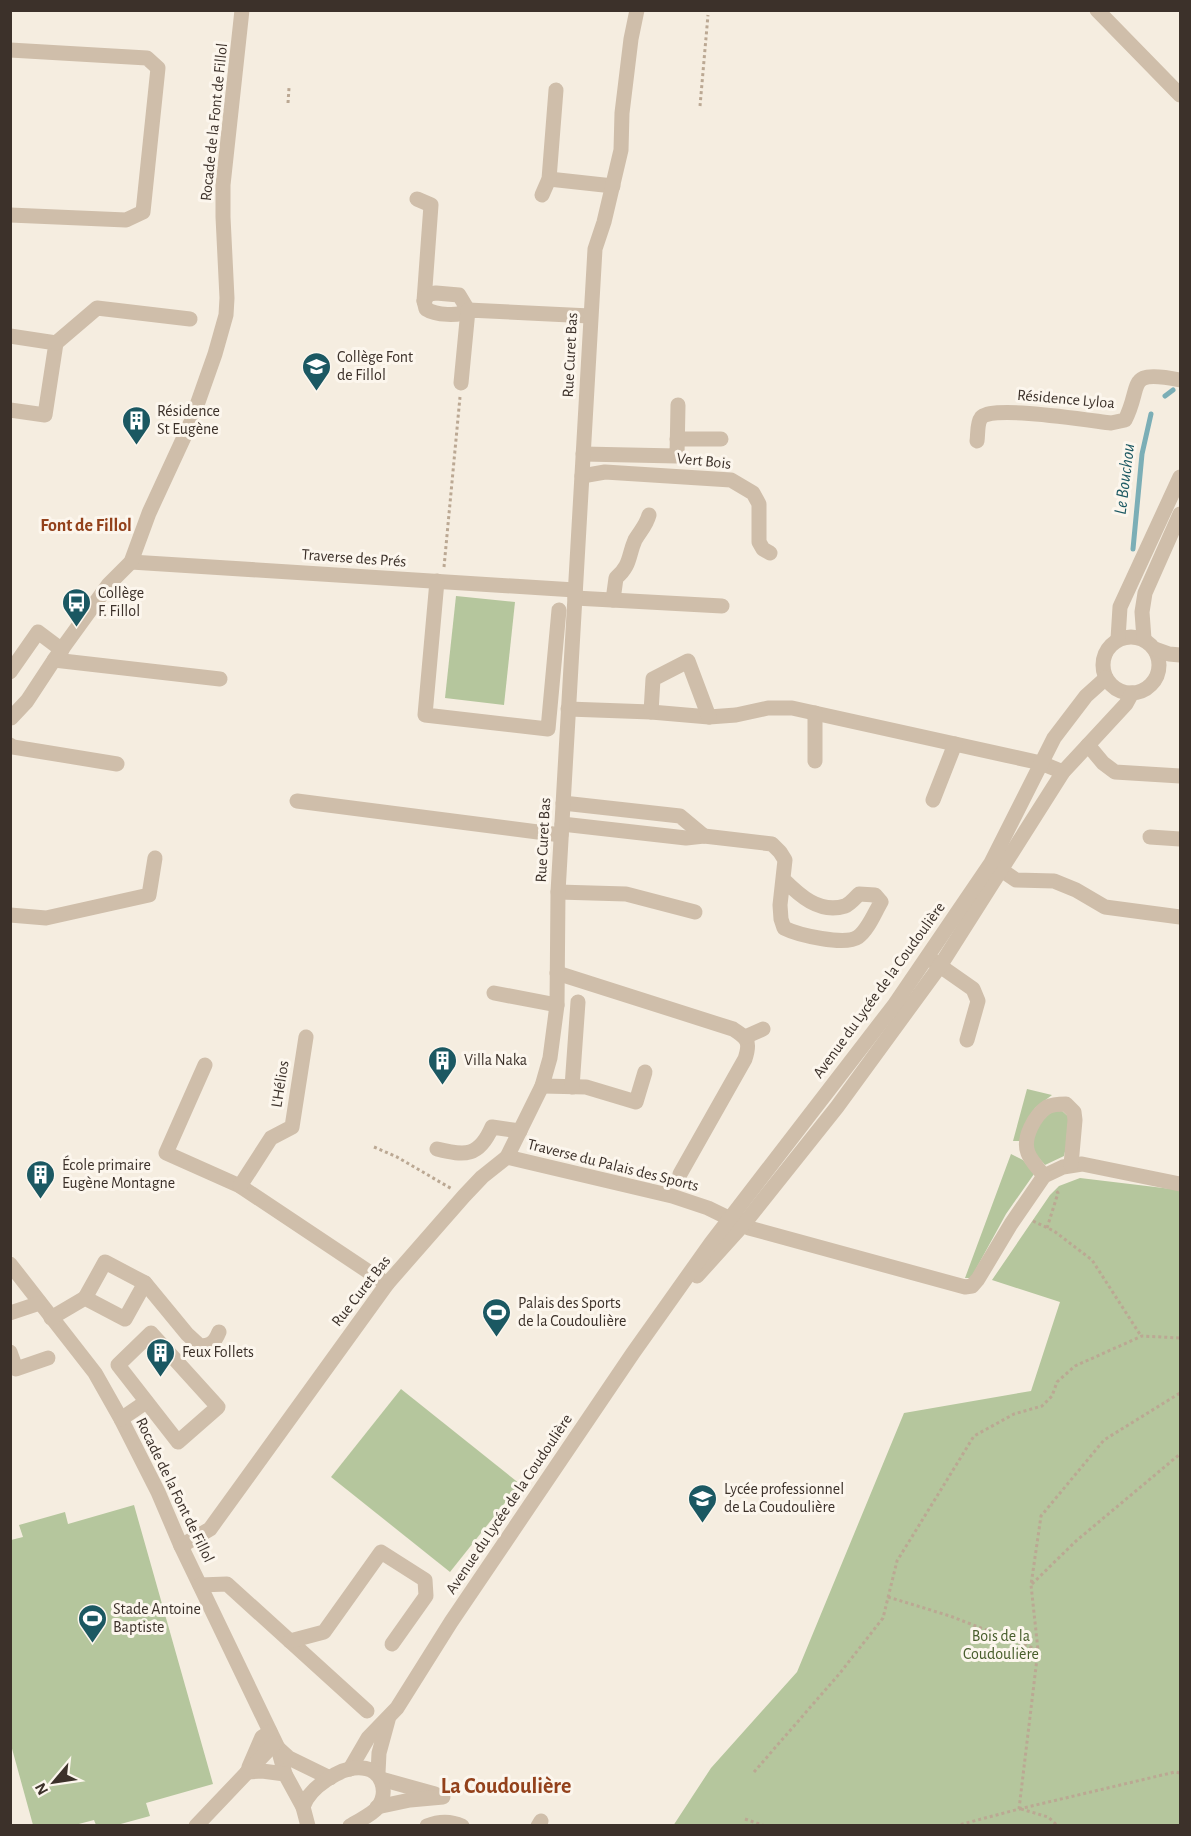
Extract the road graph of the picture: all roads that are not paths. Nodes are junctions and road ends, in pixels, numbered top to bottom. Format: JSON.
{"nodes":[{"id":1,"x":242,"y":10,"type":"edge"},
{"id":2,"x":636,"y":10,"type":"edge"},
{"id":3,"x":1097,"y":10,"type":"edge"},
{"id":4,"x":10,"y":50,"type":"edge"},
{"id":5,"x":555,"y":90,"type":"dead end"},
{"id":6,"x":1180,"y":95,"type":"edge"},
{"id":7,"x":549,"y":179,"type":"junction"},
{"id":8,"x":613,"y":186,"type":"junction"},
{"id":9,"x":542,"y":195,"type":"dead end"},
{"id":10,"x":417,"y":199,"type":"dead end"},
{"id":11,"x":10,"y":215,"type":"edge"},
{"id":12,"x":468,"y":310,"type":"junction"},
{"id":13,"x":590,"y":316,"type":"junction"},
{"id":14,"x":190,"y":319,"type":"dead end"},
{"id":15,"x":10,"y":336,"type":"edge"},
{"id":16,"x":56,"y":343,"type":"junction"},
{"id":17,"x":1180,"y":380,"type":"edge"},
{"id":18,"x":461,"y":383,"type":"road end"},
{"id":19,"x":678,"y":405,"type":"dead end"},
{"id":20,"x":10,"y":410,"type":"edge"},
{"id":21,"x":677,"y":439,"type":"junction"},
{"id":22,"x":721,"y":439,"type":"dead end"},
{"id":23,"x":977,"y":441,"type":"dead end"},
{"id":24,"x":583,"y":453,"type":"junction"},
{"id":25,"x":582,"y":476,"type":"junction"},
{"id":26,"x":1180,"y":477,"type":"edge"},
{"id":27,"x":1180,"y":514,"type":"edge"},
{"id":28,"x":649,"y":515,"type":"dead end"},
{"id":29,"x":770,"y":553,"type":"dead end"},
{"id":30,"x":131,"y":562,"type":"junction"},
{"id":31,"x":440,"y":582,"type":"junction"},
{"id":32,"x":575,"y":594,"type":"junction"},
{"id":33,"x":613,"y":600,"type":"junction"},
{"id":34,"x":722,"y":606,"type":"dead end"},
{"id":35,"x":560,"y":610,"type":"dead end"},
{"id":36,"x":1118,"y":639,"type":"junction"},
{"id":37,"x":1149,"y":644,"type":"junction"},
{"id":38,"x":58,"y":655,"type":"junction"},
{"id":39,"x":1180,"y":655,"type":"edge"},
{"id":40,"x":1180,"y":660,"type":"edge"},
{"id":41,"x":10,"y":672,"type":"edge"},
{"id":42,"x":1158,"y":674,"type":"junction"},
{"id":43,"x":1106,"y":678,"type":"junction"},
{"id":44,"x":220,"y":679,"type":"dead end"},
{"id":45,"x":1132,"y":693,"type":"junction"},
{"id":46,"x":568,"y":709,"type":"junction"},
{"id":47,"x":651,"y":712,"type":"junction"},
{"id":48,"x":815,"y":713,"type":"junction"},
{"id":49,"x":11,"y":717,"type":"edge"},
{"id":50,"x":709,"y":717,"type":"junction"},
{"id":51,"x":10,"y":738,"type":"edge"},
{"id":52,"x":955,"y":744,"type":"junction"},
{"id":53,"x":10,"y":745,"type":"edge"},
{"id":54,"x":1088,"y":745,"type":"junction"},
{"id":55,"x":815,"y":761,"type":"dead end"},
{"id":56,"x":117,"y":764,"type":"dead end"},
{"id":57,"x":1041,"y":764,"type":"junction"},
{"id":58,"x":1063,"y":772,"type":"junction"},
{"id":59,"x":1180,"y":776,"type":"edge"},
{"id":60,"x":933,"y":800,"type":"dead end"},
{"id":61,"x":297,"y":801,"type":"dead end"},
{"id":62,"x":563,"y":803,"type":"junction"},
{"id":63,"x":562,"y":830,"type":"junction"},
{"id":64,"x":704,"y":836,"type":"junction"},
{"id":65,"x":1150,"y":837,"type":"dead end"},
{"id":66,"x":1180,"y":839,"type":"edge"},
{"id":67,"x":155,"y":858,"type":"dead end"},
{"id":68,"x":996,"y":867,"type":"junction"},
{"id":69,"x":783,"y":879,"type":"junction"},
{"id":70,"x":558,"y":892,"type":"junction"},
{"id":71,"x":695,"y":912,"type":"dead end"},
{"id":72,"x":10,"y":915,"type":"edge"},
{"id":73,"x":1180,"y":917,"type":"edge"},
{"id":74,"x":927,"y":957,"type":"junction"},
{"id":75,"x":940,"y":966,"type":"junction"},
{"id":76,"x":557,"y":973,"type":"junction"},
{"id":77,"x":494,"y":993,"type":"dead end"},
{"id":78,"x":578,"y":1002,"type":"dead end"},
{"id":79,"x":557,"y":1005,"type":"junction"},
{"id":80,"x":763,"y":1029,"type":"dead end"},
{"id":81,"x":306,"y":1037,"type":"dead end"},
{"id":82,"x":745,"y":1037,"type":"junction"},
{"id":83,"x":967,"y":1040,"type":"dead end"},
{"id":84,"x":205,"y":1065,"type":"dead end"},
{"id":85,"x":645,"y":1072,"type":"dead end"},
{"id":86,"x":542,"y":1086,"type":"junction"},
{"id":87,"x":572,"y":1087,"type":"junction"},
{"id":88,"x":520,"y":1131,"type":"junction"},
{"id":89,"x":437,"y":1149,"type":"dead end"},
{"id":90,"x":507,"y":1157,"type":"junction"},
{"id":91,"x":1071,"y":1165,"type":"junction"},
{"id":92,"x":680,"y":1174,"type":"dead end"},
{"id":93,"x":1044,"y":1176,"type":"junction"},
{"id":94,"x":1180,"y":1184,"type":"edge"},
{"id":95,"x":240,"y":1186,"type":"junction"},
{"id":96,"x":736,"y":1222,"type":"junction"},
{"id":97,"x":10,"y":1264,"type":"edge"},
{"id":98,"x":145,"y":1283,"type":"junction"},
{"id":99,"x":387,"y":1284,"type":"junction"},
{"id":100,"x":85,"y":1298,"type":"junction"},
{"id":101,"x":40,"y":1303,"type":"junction"},
{"id":102,"x":10,"y":1313,"type":"edge"},
{"id":103,"x":51,"y":1318,"type":"junction"},
{"id":104,"x":219,"y":1332,"type":"dead end"},
{"id":105,"x":10,"y":1352,"type":"edge"},
{"id":106,"x":48,"y":1358,"type":"dead end"},
{"id":107,"x":146,"y":1402,"type":"junction"},
{"id":108,"x":121,"y":1419,"type":"junction"},
{"id":109,"x":182,"y":1546,"type":"junction"},
{"id":110,"x":200,"y":1585,"type":"junction"},
{"id":111,"x":290,"y":1641,"type":"junction"},
{"id":112,"x":392,"y":1644,"type":"dead end"},
{"id":113,"x":367,"y":1711,"type":"dead end"},
{"id":114,"x":389,"y":1718,"type":"junction"},
{"id":115,"x":275,"y":1741,"type":"junction"},
{"id":116,"x":350,"y":1770,"type":"junction"},
{"id":117,"x":247,"y":1772,"type":"junction"},
{"id":118,"x":285,"y":1774,"type":"junction"},
{"id":119,"x":379,"y":1776,"type":"junction"},
{"id":120,"x":330,"y":1778,"type":"junction"},
{"id":121,"x":303,"y":1807,"type":"junction"},
{"id":122,"x":378,"y":1808,"type":"junction"},
{"id":123,"x":308,"y":1825,"type":"edge"},
{"id":124,"x":196,"y":1826,"type":"edge"},
{"id":125,"x":350,"y":1826,"type":"edge"},
{"id":126,"x":427,"y":1826,"type":"edge"},
{"id":127,"x":462,"y":1826,"type":"edge"}],
"edges":[{"from":1,"to":30,"type":"street","name":"Rocade de la Font de Fillol"},
{"from":2,"to":8,"type":"street","name":"Rue Curet Bas"},
{"from":3,"to":6,"type":"street"},
{"from":4,"to":11,"type":"street"},
{"from":5,"to":7,"type":"street"},
{"from":7,"to":8,"type":"street"},
{"from":7,"to":9,"type":"street"},
{"from":8,"to":13,"type":"street","name":"Rue Curet Bas"},
{"from":10,"to":12,"type":"street"},
{"from":12,"to":13,"type":"street"},
{"from":12,"to":18,"type":"street"},
{"from":13,"to":24,"type":"street","name":"Rue Curet Bas"},
{"from":14,"to":16,"type":"street"},
{"from":15,"to":16,"type":"street"},
{"from":16,"to":20,"type":"street"},
{"from":17,"to":23,"type":"street","name":"Résidence Lyloa"},
{"from":19,"to":21,"type":"street"},
{"from":21,"to":22,"type":"street"},
{"from":21,"to":24,"type":"street"},
{"from":24,"to":25,"type":"street","name":"Rue Curet Bas"},
{"from":25,"to":29,"type":"street","name":"Vert Bois"},
{"from":25,"to":32,"type":"street","name":"Rue Curet Bas"},
{"from":26,"to":36,"type":"street"},
{"from":27,"to":37,"type":"street"},
{"from":28,"to":33,"type":"street"},
{"from":30,"to":31,"type":"street","name":"Traverse des Prés"},
{"from":30,"to":38,"type":"street","name":"Rocade de la Font de Fillol"},
{"from":31,"to":32,"type":"street","name":"Traverse des Prés"},
{"from":31,"to":35,"type":"street"},
{"from":32,"to":33,"type":"street","name":"Traverse des Prés"},
{"from":32,"to":46,"type":"street","name":"Rue Curet Bas"},
{"from":33,"to":34,"type":"street","name":"Traverse des Prés"},
{"from":36,"to":37,"type":"street"},
{"from":36,"to":43,"type":"street"},
{"from":37,"to":39,"type":"street"},
{"from":37,"to":42,"type":"street"},
{"from":38,"to":41,"type":"street"},
{"from":38,"to":44,"type":"street"},
{"from":38,"to":49,"type":"street","name":"Rocade de la Font de Fillol"},
{"from":40,"to":42,"type":"street"},
{"from":42,"to":45,"type":"street"},
{"from":43,"to":45,"type":"street"},
{"from":43,"to":57,"type":"street","name":"Avenue du Lycée de la Coudoulière"},
{"from":45,"to":54,"type":"street","name":"Avenue du Lycée de la Coudoulière"},
{"from":46,"to":47,"type":"street"},
{"from":46,"to":62,"type":"street","name":"Rue Curet Bas"},
{"from":47,"to":50,"type":"street"},
{"from":47,"to":50,"type":"street"},
{"from":48,"to":50,"type":"street"},
{"from":48,"to":52,"type":"street"},
{"from":48,"to":55,"type":"street"},
{"from":49,"to":51,"type":"street"},
{"from":52,"to":57,"type":"street"},
{"from":52,"to":60,"type":"street"},
{"from":53,"to":56,"type":"street"},
{"from":54,"to":58,"type":"street","name":"Avenue du Lycée de la Coudoulière"},
{"from":54,"to":59,"type":"street"},
{"from":57,"to":58,"type":"street"},
{"from":57,"to":68,"type":"street","name":"Avenue du Lycée de la Coudoulière"},
{"from":58,"to":68,"type":"street","name":"Avenue du Lycée de la Coudoulière"},
{"from":61,"to":63,"type":"street"},
{"from":62,"to":63,"type":"street","name":"Rue Curet Bas"},
{"from":62,"to":64,"type":"street"},
{"from":63,"to":64,"type":"street"},
{"from":63,"to":70,"type":"street","name":"Rue Curet Bas"},
{"from":64,"to":69,"type":"street"},
{"from":65,"to":66,"type":"street"},
{"from":67,"to":72,"type":"street"},
{"from":68,"to":73,"type":"street"},
{"from":68,"to":74,"type":"street","name":"Avenue du Lycée de la Coudoulière"},
{"from":68,"to":75,"type":"street","name":"Avenue du Lycée de la Coudoulière"},
{"from":69,"to":69,"type":"street"},
{"from":70,"to":71,"type":"street"},
{"from":70,"to":76,"type":"street","name":"Rue Curet Bas"},
{"from":74,"to":75,"type":"street"},
{"from":74,"to":96,"type":"street","name":"Avenue du Lycée de la Coudoulière"},
{"from":75,"to":83,"type":"street"},
{"from":75,"to":96,"type":"street","name":"Avenue du Lycée de la Coudoulière"},
{"from":76,"to":79,"type":"street","name":"Rue Curet Bas"},
{"from":76,"to":82,"type":"street"},
{"from":77,"to":79,"type":"street"},
{"from":78,"to":87,"type":"street"},
{"from":79,"to":86,"type":"street","name":"Rue Curet Bas"},
{"from":80,"to":82,"type":"street"},
{"from":81,"to":95,"type":"street","name":"L'Hélios"},
{"from":82,"to":92,"type":"street"},
{"from":84,"to":95,"type":"street"},
{"from":85,"to":87,"type":"street"},
{"from":86,"to":87,"type":"street"},
{"from":86,"to":88,"type":"street","name":"Rue Curet Bas"},
{"from":88,"to":89,"type":"street"},
{"from":88,"to":90,"type":"street","name":"Rue Curet Bas"},
{"from":90,"to":96,"type":"street","name":"Traverse du Palais des Sports"},
{"from":90,"to":99,"type":"street","name":"Rue Curet Bas"},
{"from":91,"to":93,"type":"street"},
{"from":91,"to":93,"type":"street"},
{"from":91,"to":94,"type":"street"},
{"from":93,"to":96,"type":"street"},
{"from":95,"to":99,"type":"street"},
{"from":96,"to":114,"type":"street","name":"Avenue du Lycée de la Coudoulière"},
{"from":97,"to":101,"type":"street","name":"Rocade de la Font de Fillol"},
{"from":98,"to":100,"type":"street"},
{"from":98,"to":100,"type":"street"},
{"from":98,"to":104,"type":"street"},
{"from":99,"to":109,"type":"street","name":"Rue Curet Bas"},
{"from":100,"to":103,"type":"street"},
{"from":101,"to":102,"type":"street"},
{"from":101,"to":103,"type":"street","name":"Rocade de la Font de Fillol"},
{"from":103,"to":108,"type":"street","name":"Rocade de la Font de Fillol"},
{"from":105,"to":106,"type":"street"},
{"from":107,"to":107,"type":"street"},
{"from":107,"to":108,"type":"street"},
{"from":108,"to":109,"type":"street","name":"Rocade de la Font de Fillol"},
{"from":109,"to":110,"type":"street","name":"Rocade de la Font de Fillol"},
{"from":110,"to":111,"type":"street"},
{"from":110,"to":115,"type":"street","name":"Rocade de la Font de Fillol"},
{"from":111,"to":112,"type":"street"},
{"from":111,"to":113,"type":"street"},
{"from":114,"to":116,"type":"street","name":"Avenue du Lycée de la Coudoulière"},
{"from":114,"to":119,"type":"street","name":"Avenue du Lycée de la Coudoulière"},
{"from":115,"to":117,"type":"street"},
{"from":115,"to":118,"type":"street","name":"Rocade de la Font de Fillol"},
{"from":115,"to":120,"type":"street","name":"Rocade de la Font de Fillol"},
{"from":116,"to":119,"type":"street"},
{"from":116,"to":120,"type":"street"},
{"from":117,"to":118,"type":"street"},
{"from":117,"to":124,"type":"street"},
{"from":118,"to":121,"type":"street","name":"Rocade de la Font de Fillol"},
{"from":119,"to":122,"type":"street","name":"Avenue du Lycée de la Coudoulière"},
{"from":119,"to":122,"type":"street"},
{"from":120,"to":121,"type":"street"},
{"from":121,"to":123,"type":"street","name":"Rocade de la Font de Fillol"},
{"from":122,"to":125,"type":"street"},
{"from":126,"to":127,"type":"street"}]}
